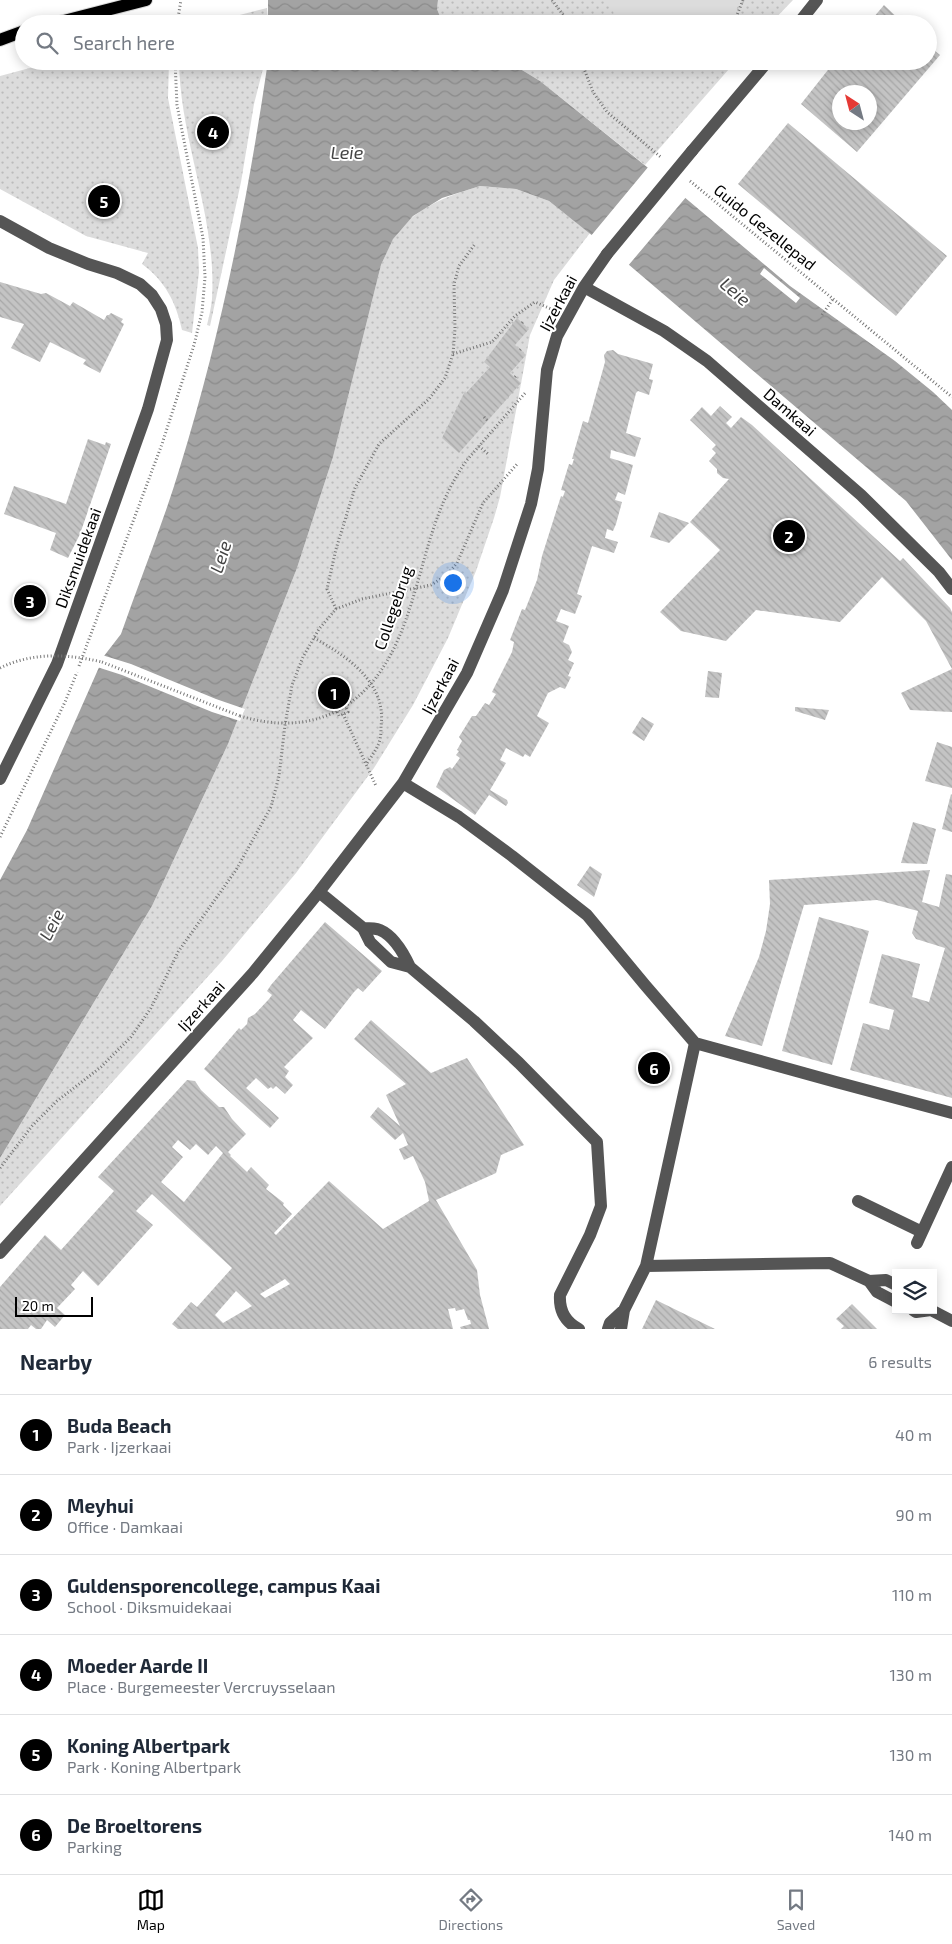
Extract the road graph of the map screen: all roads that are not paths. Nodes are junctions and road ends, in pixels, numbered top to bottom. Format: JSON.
{"nodes":[{"id":1,"x":146,"y":0,"type":"edge"},
{"id":2,"x":817,"y":0,"type":"edge"},
{"id":3,"x":88,"y":15,"type":"edge"},
{"id":4,"x":805,"y":15,"type":"edge"},
{"id":5,"x":15,"y":32,"type":"edge"},
{"id":6,"x":0,"y":33,"type":"edge"},
{"id":7,"x":15,"y":33,"type":"edge"},
{"id":8,"x":0,"y":40,"type":"edge"},
{"id":9,"x":760,"y":70,"type":"edge"},
{"id":10,"x":0,"y":221,"type":"edge"},
{"id":11,"x":584,"y":288,"type":"junction"},
{"id":12,"x":952,"y":589,"type":"edge"},
{"id":13,"x":0,"y":779,"type":"edge"},
{"id":14,"x":403,"y":783,"type":"junction"},
{"id":15,"x":319,"y":892,"type":"junction"},
{"id":16,"x":695,"y":1043,"type":"junction"},
{"id":17,"x":952,"y":1113,"type":"edge"},
{"id":18,"x":952,"y":1166,"type":"edge"},
{"id":19,"x":858,"y":1202,"type":"dead end"},
{"id":20,"x":0,"y":1253,"type":"edge"},
{"id":21,"x":646,"y":1266,"type":"junction"},
{"id":22,"x":869,"y":1280,"type":"junction"},
{"id":23,"x":892,"y":1283,"type":"edge"},
{"id":24,"x":892,"y":1300,"type":"edge"},
{"id":25,"x":624,"y":1310,"type":"junction"},
{"id":26,"x":937,"y":1313,"type":"edge"},
{"id":27,"x":952,"y":1322,"type":"edge"},
{"id":28,"x":579,"y":1329,"type":"edge"},
{"id":29,"x":608,"y":1329,"type":"edge"},
{"id":30,"x":621,"y":1329,"type":"edge"},
{"id":31,"x":949,"y":1329,"type":"edge"}],
"edges":[{"from":1,"to":3,"type":"main road"},
{"from":2,"to":4,"type":"street"},
{"from":5,"to":6,"type":"main road"},
{"from":7,"to":8,"type":"main road"},
{"from":9,"to":11,"type":"street","name":"Ijzerkaai","bridge":true},
{"from":10,"to":13,"type":"street","name":"Diksmuidekaai"},
{"from":11,"to":12,"type":"street","name":"Damkaai"},
{"from":11,"to":14,"type":"street","name":"Ijzerkaai"},
{"from":14,"to":15,"type":"street","name":"Ijzerkaai"},
{"from":14,"to":16,"type":"street"},
{"from":15,"to":20,"type":"street","name":"Ijzerkaai"},
{"from":15,"to":28,"type":"street"},
{"from":16,"to":17,"type":"street"},
{"from":16,"to":21,"type":"street"},
{"from":18,"to":19,"type":"street"},
{"from":21,"to":22,"type":"street"},
{"from":21,"to":25,"type":"street"},
{"from":22,"to":23,"type":"street"},
{"from":22,"to":24,"type":"street"},
{"from":25,"to":29,"type":"street"},
{"from":25,"to":30,"type":"street"},
{"from":26,"to":27,"type":"street"},
{"from":27,"to":31,"type":"street"}]}
